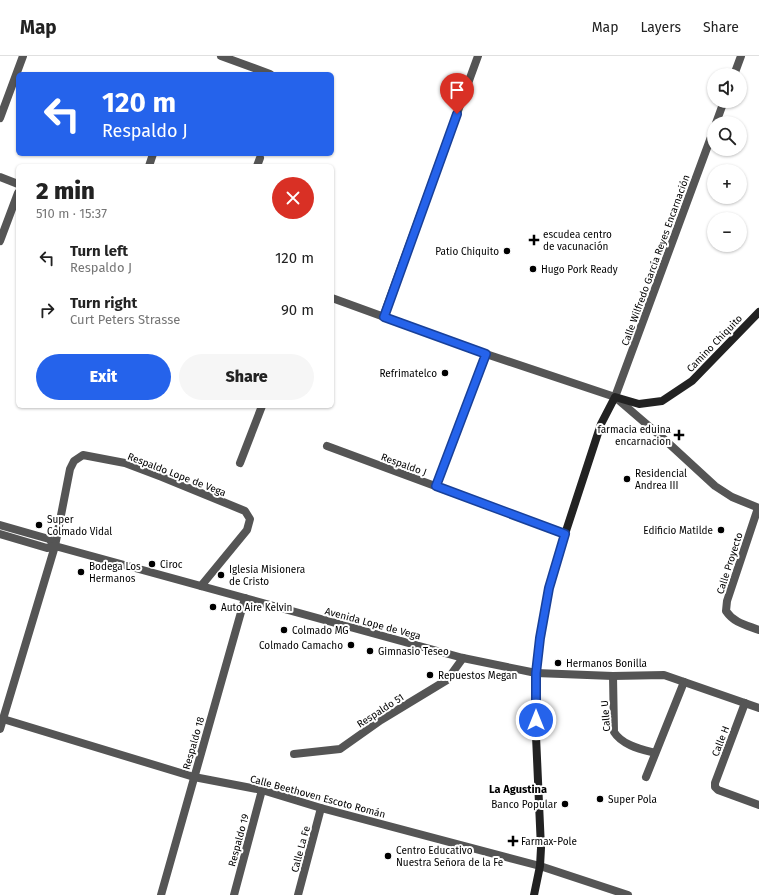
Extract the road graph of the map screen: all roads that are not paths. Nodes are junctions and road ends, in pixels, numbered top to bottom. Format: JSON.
{"nodes":[{"id":1,"x":23,"y":56,"type":"edge"},
{"id":2,"x":221,"y":56,"type":"edge"},
{"id":3,"x":478,"y":56,"type":"edge"},
{"id":4,"x":741,"y":56,"type":"edge"},
{"id":5,"x":737,"y":68,"type":"edge"},
{"id":6,"x":17,"y":72,"type":"edge"},
{"id":7,"x":265,"y":72,"type":"edge"},
{"id":8,"x":16,"y":75,"type":"edge"},
{"id":9,"x":0,"y":118,"type":"edge"},
{"id":10,"x":707,"y":149,"type":"edge"},
{"id":11,"x":0,"y":177,"type":"edge"},
{"id":12,"x":16,"y":183,"type":"edge"},
{"id":13,"x":16,"y":198,"type":"edge"},
{"id":14,"x":0,"y":241,"type":"edge"},
{"id":15,"x":334,"y":299,"type":"edge"},
{"id":16,"x":759,"y":312,"type":"edge"},
{"id":17,"x":384,"y":317,"type":"junction"},
{"id":18,"x":486,"y":354,"type":"junction"},
{"id":19,"x":616,"y":397,"type":"junction"},
{"id":20,"x":261,"y":408,"type":"edge"},
{"id":21,"x":327,"y":446,"type":"dead end"},
{"id":22,"x":240,"y":463,"type":"dead end"},
{"id":23,"x":436,"y":486,"type":"junction"},
{"id":24,"x":758,"y":508,"type":"edge"},
{"id":25,"x":0,"y":525,"type":"edge"},
{"id":26,"x":0,"y":534,"type":"edge"},
{"id":27,"x":565,"y":534,"type":"junction"},
{"id":28,"x":55,"y":546,"type":"junction"},
{"id":29,"x":201,"y":586,"type":"junction"},
{"id":30,"x":245,"y":598,"type":"junction"},
{"id":31,"x":759,"y":630,"type":"edge"},
{"id":32,"x":463,"y":658,"type":"junction"},
{"id":33,"x":536,"y":673,"type":"junction"},
{"id":34,"x":614,"y":676,"type":"junction"},
{"id":35,"x":684,"y":682,"type":"junction"},
{"id":36,"x":745,"y":703,"type":"junction"},
{"id":37,"x":759,"y":708,"type":"edge"},
{"id":38,"x":3,"y":719,"type":"junction"},
{"id":39,"x":0,"y":730,"type":"edge"},
{"id":40,"x":655,"y":753,"type":"junction"},
{"id":41,"x":294,"y":754,"type":"dead end"},
{"id":42,"x":194,"y":777,"type":"junction"},
{"id":43,"x":646,"y":778,"type":"dead end"},
{"id":44,"x":262,"y":790,"type":"junction"},
{"id":45,"x":759,"y":805,"type":"edge"},
{"id":46,"x":321,"y":808,"type":"junction"},
{"id":47,"x":540,"y":866,"type":"junction"},
{"id":48,"x":161,"y":895,"type":"edge"},
{"id":49,"x":234,"y":895,"type":"edge"},
{"id":50,"x":298,"y":895,"type":"edge"},
{"id":51,"x":534,"y":895,"type":"edge"},
{"id":52,"x":628,"y":895,"type":"edge"}],
"edges":[{"from":1,"to":6,"type":"street"},
{"from":2,"to":7,"type":"street"},
{"from":3,"to":17,"type":"street"},
{"from":4,"to":5,"type":"street"},
{"from":8,"to":9,"type":"street"},
{"from":10,"to":19,"type":"street","name":"Calle Wilfredo García Reyes Encarnación"},
{"from":11,"to":12,"type":"street"},
{"from":13,"to":14,"type":"street"},
{"from":15,"to":17,"type":"street"},
{"from":16,"to":19,"type":"main road","name":"Camino Chiquito"},
{"from":17,"to":18,"type":"street"},
{"from":18,"to":19,"type":"street"},
{"from":18,"to":23,"type":"street"},
{"from":19,"to":24,"type":"street"},
{"from":19,"to":27,"type":"main road"},
{"from":20,"to":22,"type":"street"},
{"from":21,"to":23,"type":"street","name":"Respaldo J"},
{"from":23,"to":27,"type":"street","name":"Respaldo J"},
{"from":24,"to":31,"type":"street","name":"Calle Proyecto"},
{"from":25,"to":28,"type":"street","name":"Avenida Lope de Vega"},
{"from":26,"to":28,"type":"street","name":"Avenida Lope de Vega"},
{"from":27,"to":33,"type":"main road"},
{"from":28,"to":29,"type":"street","name":"Avenida Lope de Vega"},
{"from":28,"to":29,"type":"street","name":"Respaldo Lope de Vega"},
{"from":28,"to":38,"type":"street","name":"Respaldo Lope de Vega"},
{"from":29,"to":30,"type":"street","name":"Avenida Lope de Vega"},
{"from":30,"to":32,"type":"street","name":"Avenida Lope de Vega"},
{"from":30,"to":42,"type":"street","name":"Respaldo 18"},
{"from":32,"to":33,"type":"street","name":"Avenida Lope de Vega"},
{"from":32,"to":41,"type":"street","name":"Respaldo 51"},
{"from":33,"to":34,"type":"street","name":"Avenida Lope de Vega"},
{"from":33,"to":47,"type":"main road"},
{"from":34,"to":35,"type":"street","name":"Avenida Lope de Vega"},
{"from":34,"to":40,"type":"street","name":"Calle U"},
{"from":35,"to":36,"type":"street","name":"Avenida Lope de Vega"},
{"from":35,"to":40,"type":"street"},
{"from":36,"to":37,"type":"street","name":"Avenida Lope de Vega"},
{"from":36,"to":45,"type":"street","name":"Calle H"},
{"from":38,"to":39,"type":"street","name":"Respaldo Lope de Vega"},
{"from":38,"to":42,"type":"street","name":"Calle Beethoven Escoto Román"},
{"from":40,"to":43,"type":"street"},
{"from":42,"to":44,"type":"street","name":"Calle Beethoven Escoto Román"},
{"from":42,"to":48,"type":"street","name":"Respaldo 18"},
{"from":44,"to":46,"type":"street","name":"Calle Beethoven Escoto Román"},
{"from":44,"to":49,"type":"street","name":"Respaldo 19"},
{"from":46,"to":47,"type":"street","name":"Calle Beethoven Escoto Román"},
{"from":46,"to":50,"type":"street","name":"Calle La Fe"},
{"from":47,"to":51,"type":"main road"},
{"from":47,"to":52,"type":"street","name":"Calle Beethoven Escoto Román"}]}
